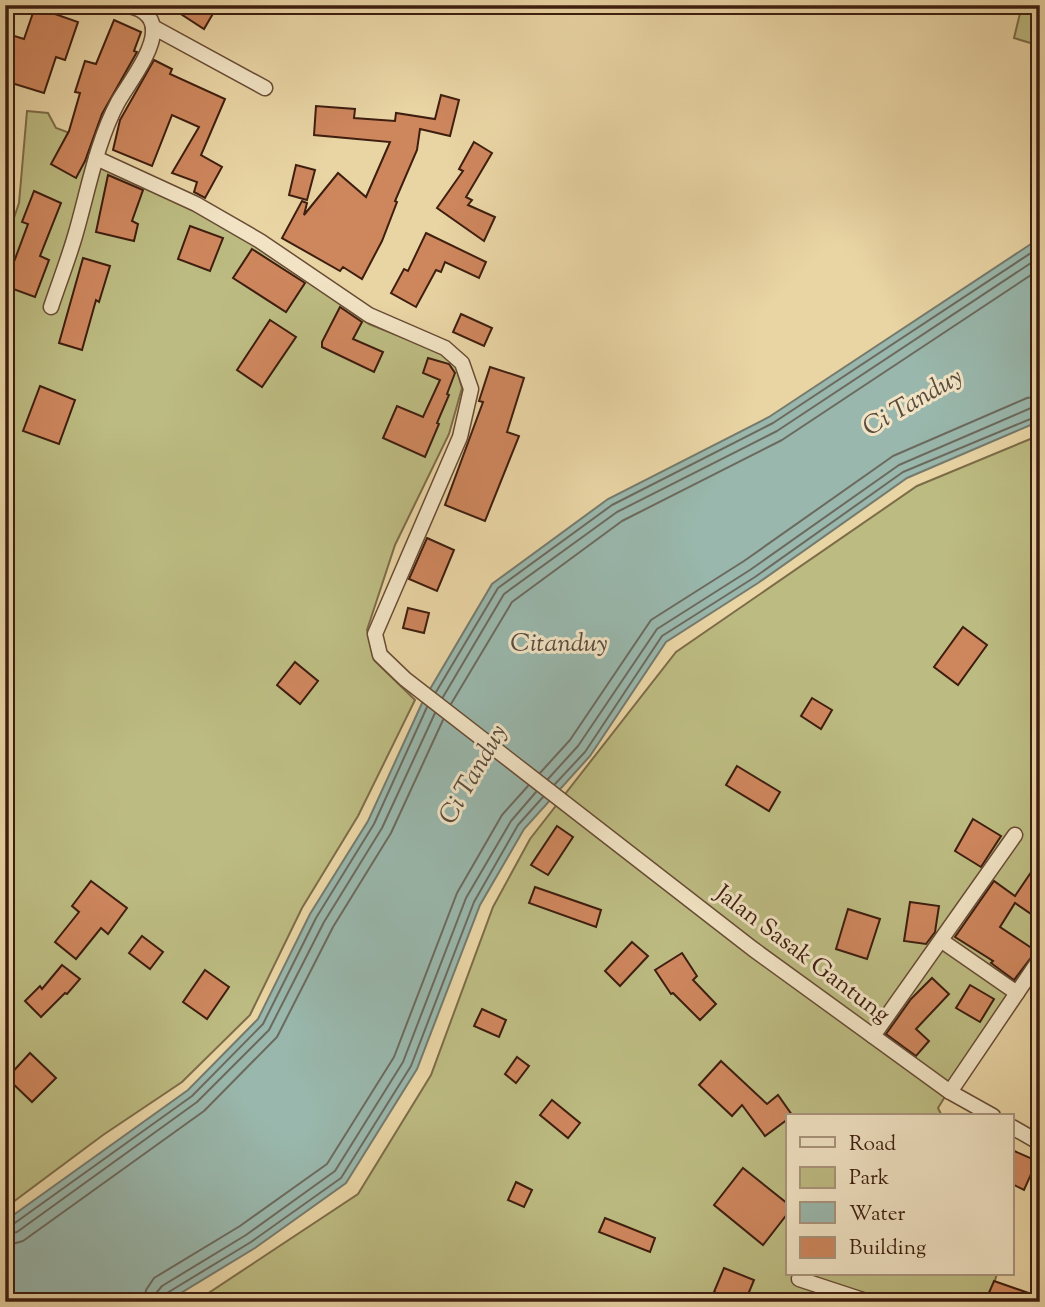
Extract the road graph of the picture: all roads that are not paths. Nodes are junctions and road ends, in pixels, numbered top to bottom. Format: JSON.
{"nodes":[{"id":1,"x":124,"y":5,"type":"edge"},
{"id":2,"x":148,"y":9,"type":"edge"},
{"id":3,"x":153,"y":27,"type":"junction"},
{"id":4,"x":265,"y":88,"type":"dead end"},
{"id":5,"x":96,"y":158,"type":"junction"},
{"id":6,"x":51,"y":307,"type":"dead end"},
{"id":7,"x":1015,"y":835,"type":"dead end"},
{"id":8,"x":942,"y":941,"type":"junction"},
{"id":9,"x":1040,"y":959,"type":"edge"},
{"id":10,"x":1017,"y":993,"type":"junction"},
{"id":11,"x":873,"y":1036,"type":"junction"},
{"id":12,"x":950,"y":1092,"type":"junction"},
{"id":13,"x":989,"y":1114,"type":"edge"},
{"id":14,"x":1014,"y":1128,"type":"edge"},
{"id":15,"x":1040,"y":1143,"type":"edge"},
{"id":16,"x":799,"y":1279,"type":"dead end"},
{"id":17,"x":869,"y":1302,"type":"edge"}],
"edges":[{"from":1,"to":2,"type":"street"},
{"from":2,"to":3,"type":"street"},
{"from":3,"to":4,"type":"street"},
{"from":3,"to":5,"type":"street"},
{"from":5,"to":6,"type":"street"},
{"from":5,"to":11,"type":"street","name":"Jalan Sasak Gantung"},
{"from":7,"to":8,"type":"street"},
{"from":8,"to":10,"type":"street"},
{"from":8,"to":11,"type":"street"},
{"from":9,"to":10,"type":"street"},
{"from":10,"to":12,"type":"street"},
{"from":11,"to":12,"type":"street","name":"Jalan Sasak Gantung"},
{"from":12,"to":13,"type":"street","name":"Jalan Sasak Gantung"},
{"from":14,"to":15,"type":"street"},
{"from":16,"to":17,"type":"street"}]}
